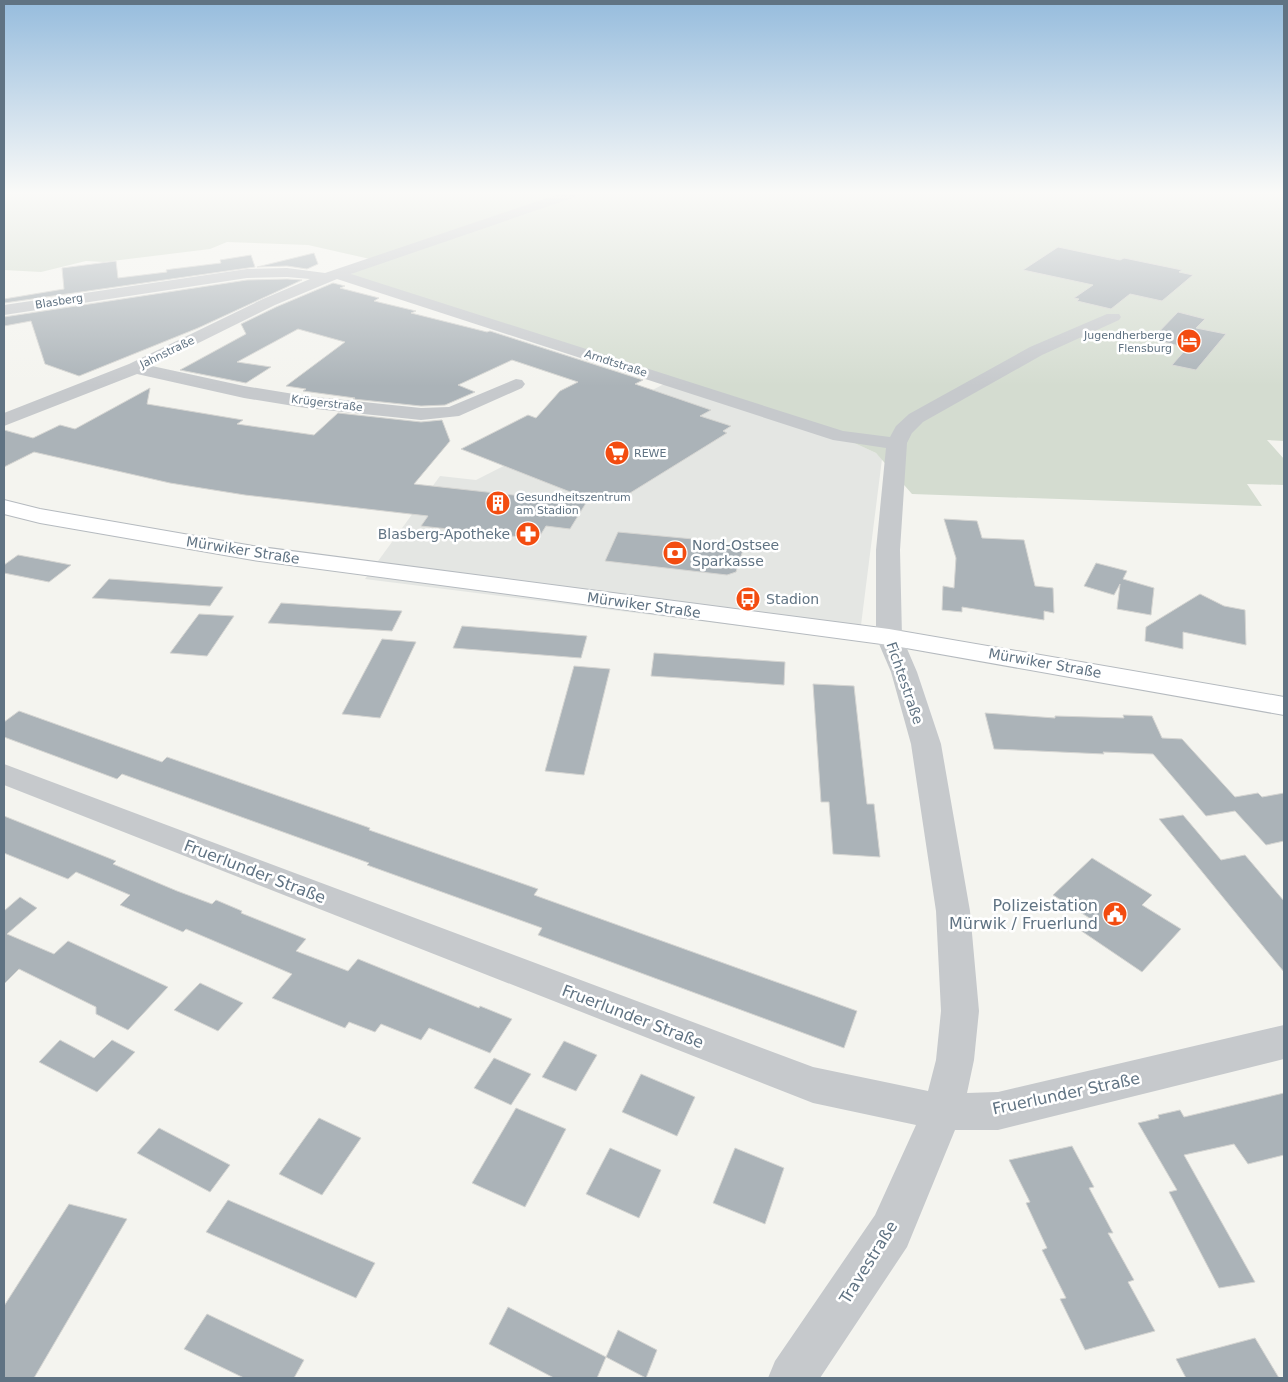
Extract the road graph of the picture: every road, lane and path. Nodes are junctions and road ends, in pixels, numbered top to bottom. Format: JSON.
{"nodes":[{"id":1,"x":388,"y":256,"type":"edge"},
{"id":2,"x":331,"y":276,"type":"junction"},
{"id":3,"x":4,"y":310,"type":"edge"},
{"id":4,"x":1114,"y":317,"type":"dead end"},
{"id":5,"x":135,"y":368,"type":"junction"},
{"id":6,"x":516,"y":384,"type":"dead end"},
{"id":7,"x":4,"y":420,"type":"edge"},
{"id":8,"x":897,"y":443,"type":"junction"},
{"id":9,"x":4,"y":508,"type":"edge"},
{"id":10,"x":889,"y":637,"type":"junction"},
{"id":11,"x":1284,"y":706,"type":"edge"},
{"id":12,"x":4,"y":774,"type":"edge"},
{"id":13,"x":1284,"y":1042,"type":"edge"},
{"id":14,"x":942,"y":1112,"type":"junction"},
{"id":15,"x":792,"y":1378,"type":"edge"}],
"edges":[{"from":1,"to":2,"type":"street"},
{"from":2,"to":3,"type":"street","name":"Blasberg"},
{"from":2,"to":5,"type":"street","name":"Jahnstraße"},
{"from":2,"to":8,"type":"street","name":"Arndtstraße"},
{"from":4,"to":8,"type":"street","name":"Fichtestraße"},
{"from":5,"to":6,"type":"street","name":"Krügerstraße"},
{"from":5,"to":7,"type":"street","name":"Jahnstraße"},
{"from":8,"to":10,"type":"street","name":"Fichtestraße"},
{"from":9,"to":10,"type":"main road","name":"Mürwiker Straße"},
{"from":10,"to":11,"type":"main road","name":"Mürwiker Straße"},
{"from":10,"to":14,"type":"street","name":"Fichtestraße"},
{"from":12,"to":14,"type":"street","name":"Fruerlunder Straße"},
{"from":13,"to":14,"type":"street","name":"Fruerlunder Straße"},
{"from":14,"to":15,"type":"street","name":"Travestraße"}]}
